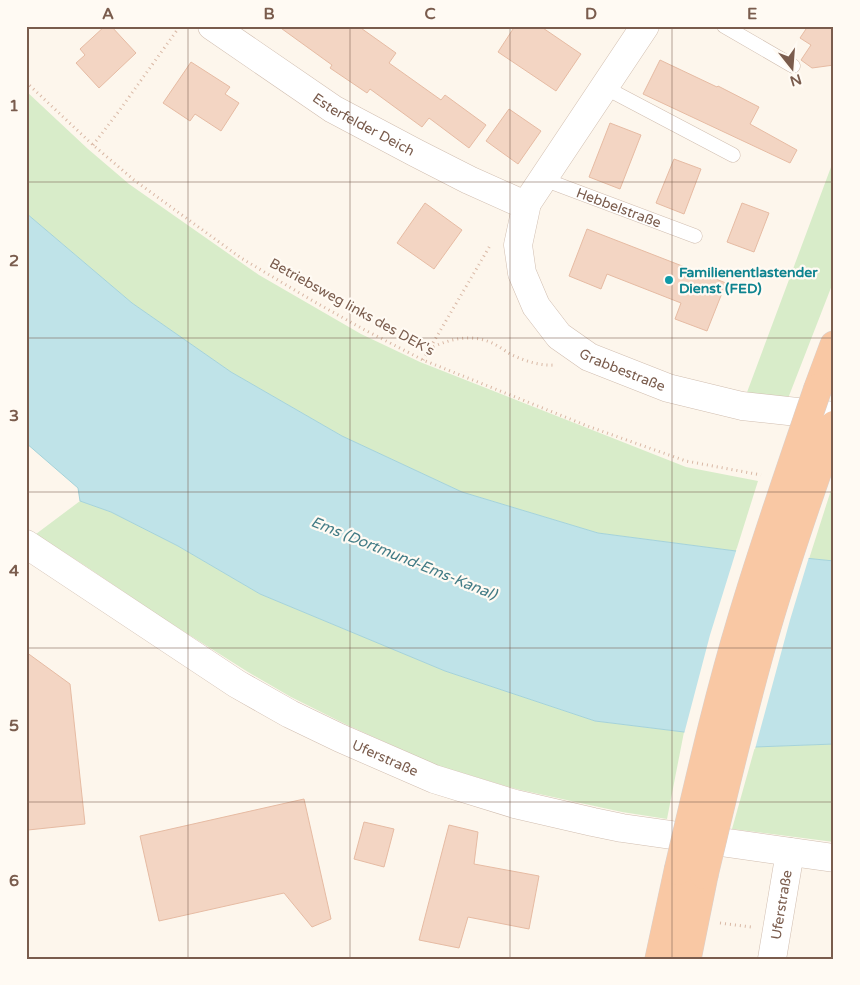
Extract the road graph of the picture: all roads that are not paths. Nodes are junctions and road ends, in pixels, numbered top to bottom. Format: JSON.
{"nodes":[{"id":1,"x":212,"y":26,"type":"edge"},
{"id":2,"x":645,"y":26,"type":"edge"},
{"id":3,"x":724,"y":26,"type":"edge"},
{"id":4,"x":793,"y":66,"type":"dead end"},
{"id":5,"x":604,"y":87,"type":"junction"},
{"id":6,"x":733,"y":155,"type":"dead end"},
{"id":7,"x":543,"y":179,"type":"junction"},
{"id":8,"x":526,"y":203,"type":"junction"},
{"id":9,"x":695,"y":236,"type":"dead end"},
{"id":10,"x":834,"y":345,"type":"edge"},
{"id":11,"x":834,"y":416,"type":"edge"},
{"id":12,"x":834,"y":425,"type":"edge"},
{"id":13,"x":26,"y":544,"type":"edge"},
{"id":14,"x":790,"y":852,"type":"junction"},
{"id":15,"x":834,"y":858,"type":"edge"},
{"id":16,"x":691,"y":873,"type":"junction"},
{"id":17,"x":660,"y":959,"type":"edge"},
{"id":18,"x":687,"y":959,"type":"edge"},
{"id":19,"x":772,"y":959,"type":"edge"}],
"edges":[{"from":1,"to":8,"type":"street","name":"Esterfelder Deich"},
{"from":2,"to":5,"type":"street"},
{"from":3,"to":4,"type":"lane"},
{"from":5,"to":6,"type":"lane"},
{"from":5,"to":7,"type":"street"},
{"from":7,"to":8,"type":"street"},
{"from":7,"to":9,"type":"lane","name":"Hebbelstraße"},
{"from":8,"to":11,"type":"street","name":"Grabbestraße"},
{"from":10,"to":16,"type":"highway","bridge":true},
{"from":12,"to":16,"type":"highway","bridge":true},
{"from":13,"to":14,"type":"street","name":"Uferstraße"},
{"from":14,"to":15,"type":"street","name":"Uferstraße"},
{"from":14,"to":19,"type":"street","name":"Uferstraße"},
{"from":16,"to":17,"type":"highway"},
{"from":16,"to":18,"type":"highway"}]}
